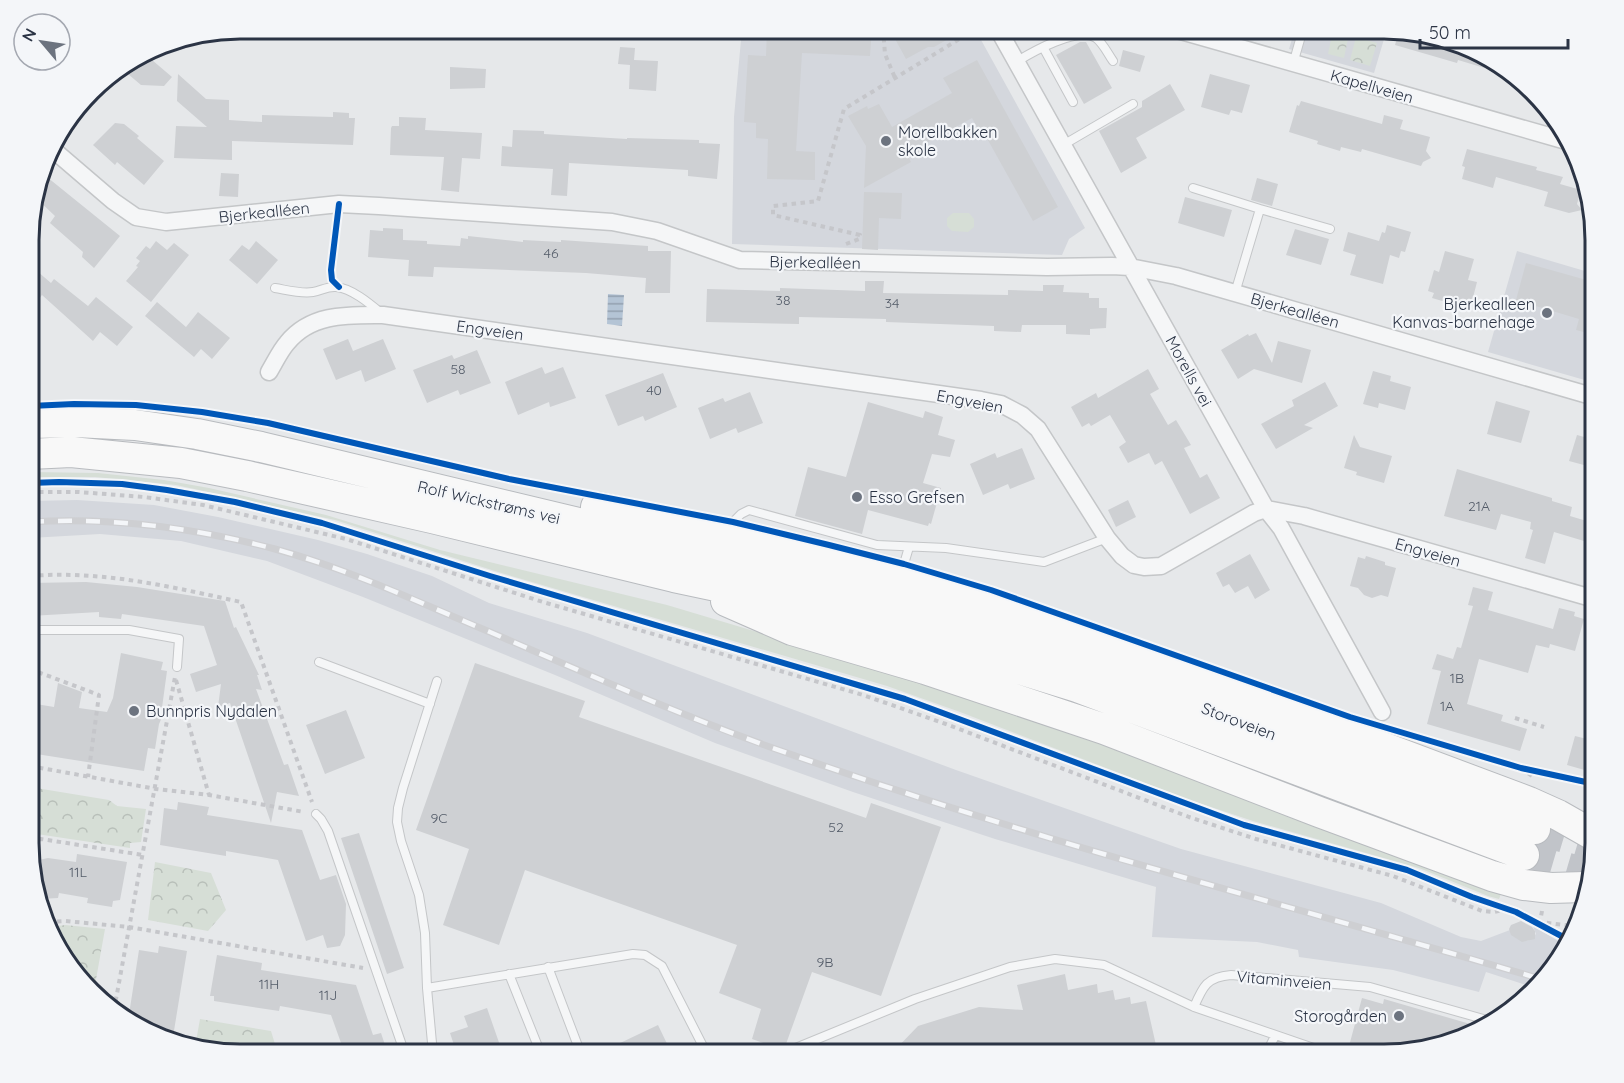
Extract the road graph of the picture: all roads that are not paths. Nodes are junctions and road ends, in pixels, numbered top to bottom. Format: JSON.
{"nodes":[{"id":1,"x":1004,"y":39,"type":"edge"},
{"id":2,"x":1065,"y":39,"type":"edge"},
{"id":3,"x":1095,"y":39,"type":"edge"},
{"id":4,"x":1210,"y":39,"type":"edge"},
{"id":5,"x":1300,"y":39,"type":"edge"},
{"id":6,"x":1043,"y":47,"type":"junction"},
{"id":7,"x":1113,"y":61,"type":"dead end"},
{"id":8,"x":1016,"y":62,"type":"junction"},
{"id":9,"x":1293,"y":64,"type":"junction"},
{"id":10,"x":1073,"y":102,"type":"dead end"},
{"id":11,"x":1133,"y":104,"type":"dead end"},
{"id":12,"x":1557,"y":138,"type":"edge"},
{"id":13,"x":1063,"y":145,"type":"junction"},
{"id":14,"x":58,"y":154,"type":"edge"},
{"id":15,"x":1193,"y":188,"type":"dead end"},
{"id":16,"x":1260,"y":209,"type":"junction"},
{"id":17,"x":1330,"y":229,"type":"dead end"},
{"id":18,"x":1130,"y":267,"type":"junction"},
{"id":19,"x":275,"y":288,"type":"dead end"},
{"id":20,"x":1235,"y":293,"type":"junction"},
{"id":21,"x":383,"y":315,"type":"junction"},
{"id":22,"x":269,"y":372,"type":"dead end"},
{"id":23,"x":1585,"y":394,"type":"edge"},
{"id":24,"x":39,"y":423,"type":"edge"},
{"id":25,"x":39,"y":454,"type":"edge"},
{"id":26,"x":368,"y":473,"type":"junction"},
{"id":27,"x":1266,"y":509,"type":"junction"},
{"id":28,"x":722,"y":533,"type":"junction"},
{"id":29,"x":1107,"y":537,"type":"junction"},
{"id":30,"x":909,"y":547,"type":"junction"},
{"id":31,"x":674,"y":577,"type":"junction"},
{"id":32,"x":916,"y":583,"type":"junction"},
{"id":33,"x":1585,"y":596,"type":"edge"},
{"id":34,"x":937,"y":629,"type":"junction"},
{"id":35,"x":39,"y":630,"type":"edge"},
{"id":36,"x":319,"y":662,"type":"dead end"},
{"id":37,"x":177,"y":667,"type":"dead end"},
{"id":38,"x":437,"y":681,"type":"dead end"},
{"id":39,"x":430,"y":704,"type":"junction"},
{"id":40,"x":1382,"y":712,"type":"dead end"},
{"id":41,"x":316,"y":814,"type":"road end"},
{"id":42,"x":1585,"y":830,"type":"edge"},
{"id":43,"x":1529,"y":842,"type":"tunnel mouth"},
{"id":44,"x":1580,"y":887,"type":"edge"},
{"id":45,"x":548,"y":967,"type":"junction"},
{"id":46,"x":509,"y":974,"type":"junction"},
{"id":47,"x":427,"y":988,"type":"junction"},
{"id":48,"x":1194,"y":1007,"type":"junction"},
{"id":49,"x":1481,"y":1018,"type":"edge"},
{"id":50,"x":1275,"y":1036,"type":"junction"},
{"id":51,"x":401,"y":1044,"type":"edge"},
{"id":52,"x":432,"y":1044,"type":"edge"},
{"id":53,"x":537,"y":1044,"type":"edge"},
{"id":54,"x":577,"y":1044,"type":"edge"},
{"id":55,"x":702,"y":1044,"type":"edge"},
{"id":56,"x":806,"y":1044,"type":"edge"},
{"id":57,"x":1271,"y":1044,"type":"edge"},
{"id":58,"x":1300,"y":1044,"type":"edge"}],
"edges":[{"from":1,"to":8,"type":"street","name":"Morells vei"},
{"from":2,"to":6,"type":"lane"},
{"from":3,"to":7,"type":"lane"},
{"from":4,"to":9,"type":"street","name":"Kapellveien"},
{"from":5,"to":9,"type":"lane"},
{"from":6,"to":8,"type":"lane"},
{"from":6,"to":10,"type":"lane"},
{"from":8,"to":13,"type":"street","name":"Morells vei"},
{"from":9,"to":12,"type":"street","name":"Kapellveien"},
{"from":11,"to":13,"type":"lane"},
{"from":13,"to":18,"type":"street","name":"Morells vei"},
{"from":14,"to":18,"type":"street","name":"Bjerkealléen"},
{"from":15,"to":16,"type":"lane"},
{"from":16,"to":17,"type":"lane"},
{"from":16,"to":20,"type":"lane"},
{"from":18,"to":20,"type":"street","name":"Bjerkealléen"},
{"from":18,"to":27,"type":"street","name":"Morells vei"},
{"from":19,"to":21,"type":"lane"},
{"from":20,"to":23,"type":"street","name":"Bjerkealléen"},
{"from":21,"to":22,"type":"street","name":"Engveien"},
{"from":21,"to":29,"type":"street","name":"Engveien"},
{"from":24,"to":26,"type":"highway","name":"Rolf Wickstrøms vei"},
{"from":25,"to":31,"type":"highway","name":"Rolf Wickstrøms vei"},
{"from":26,"to":28,"type":"highway"},
{"from":26,"to":34,"type":"highway","name":"Rolf Wickstrøms vei"},
{"from":27,"to":29,"type":"street","name":"Engveien"},
{"from":27,"to":33,"type":"street","name":"Engveien"},
{"from":27,"to":40,"type":"street","name":"Morells vei"},
{"from":28,"to":30,"type":"lane"},
{"from":28,"to":32,"type":"highway"},
{"from":29,"to":30,"type":"lane"},
{"from":30,"to":32,"type":"lane"},
{"from":31,"to":34,"type":"highway","name":"Rolf Wickstrøms vei"},
{"from":31,"to":44,"type":"highway"},
{"from":32,"to":42,"type":"highway"},
{"from":34,"to":43,"type":"highway","name":"Storoveien"},
{"from":35,"to":37,"type":"lane"},
{"from":36,"to":39,"type":"lane"},
{"from":38,"to":39,"type":"lane"},
{"from":39,"to":47,"type":"lane"},
{"from":41,"to":51,"type":"lane"},
{"from":45,"to":46,"type":"lane"},
{"from":45,"to":54,"type":"lane"},
{"from":45,"to":55,"type":"lane"},
{"from":46,"to":47,"type":"lane"},
{"from":46,"to":53,"type":"lane"},
{"from":47,"to":52,"type":"lane"},
{"from":48,"to":49,"type":"lane","name":"Vitaminveien"},
{"from":48,"to":50,"type":"lane"},
{"from":48,"to":56,"type":"lane"},
{"from":50,"to":57,"type":"lane"},
{"from":50,"to":58,"type":"lane"}]}
